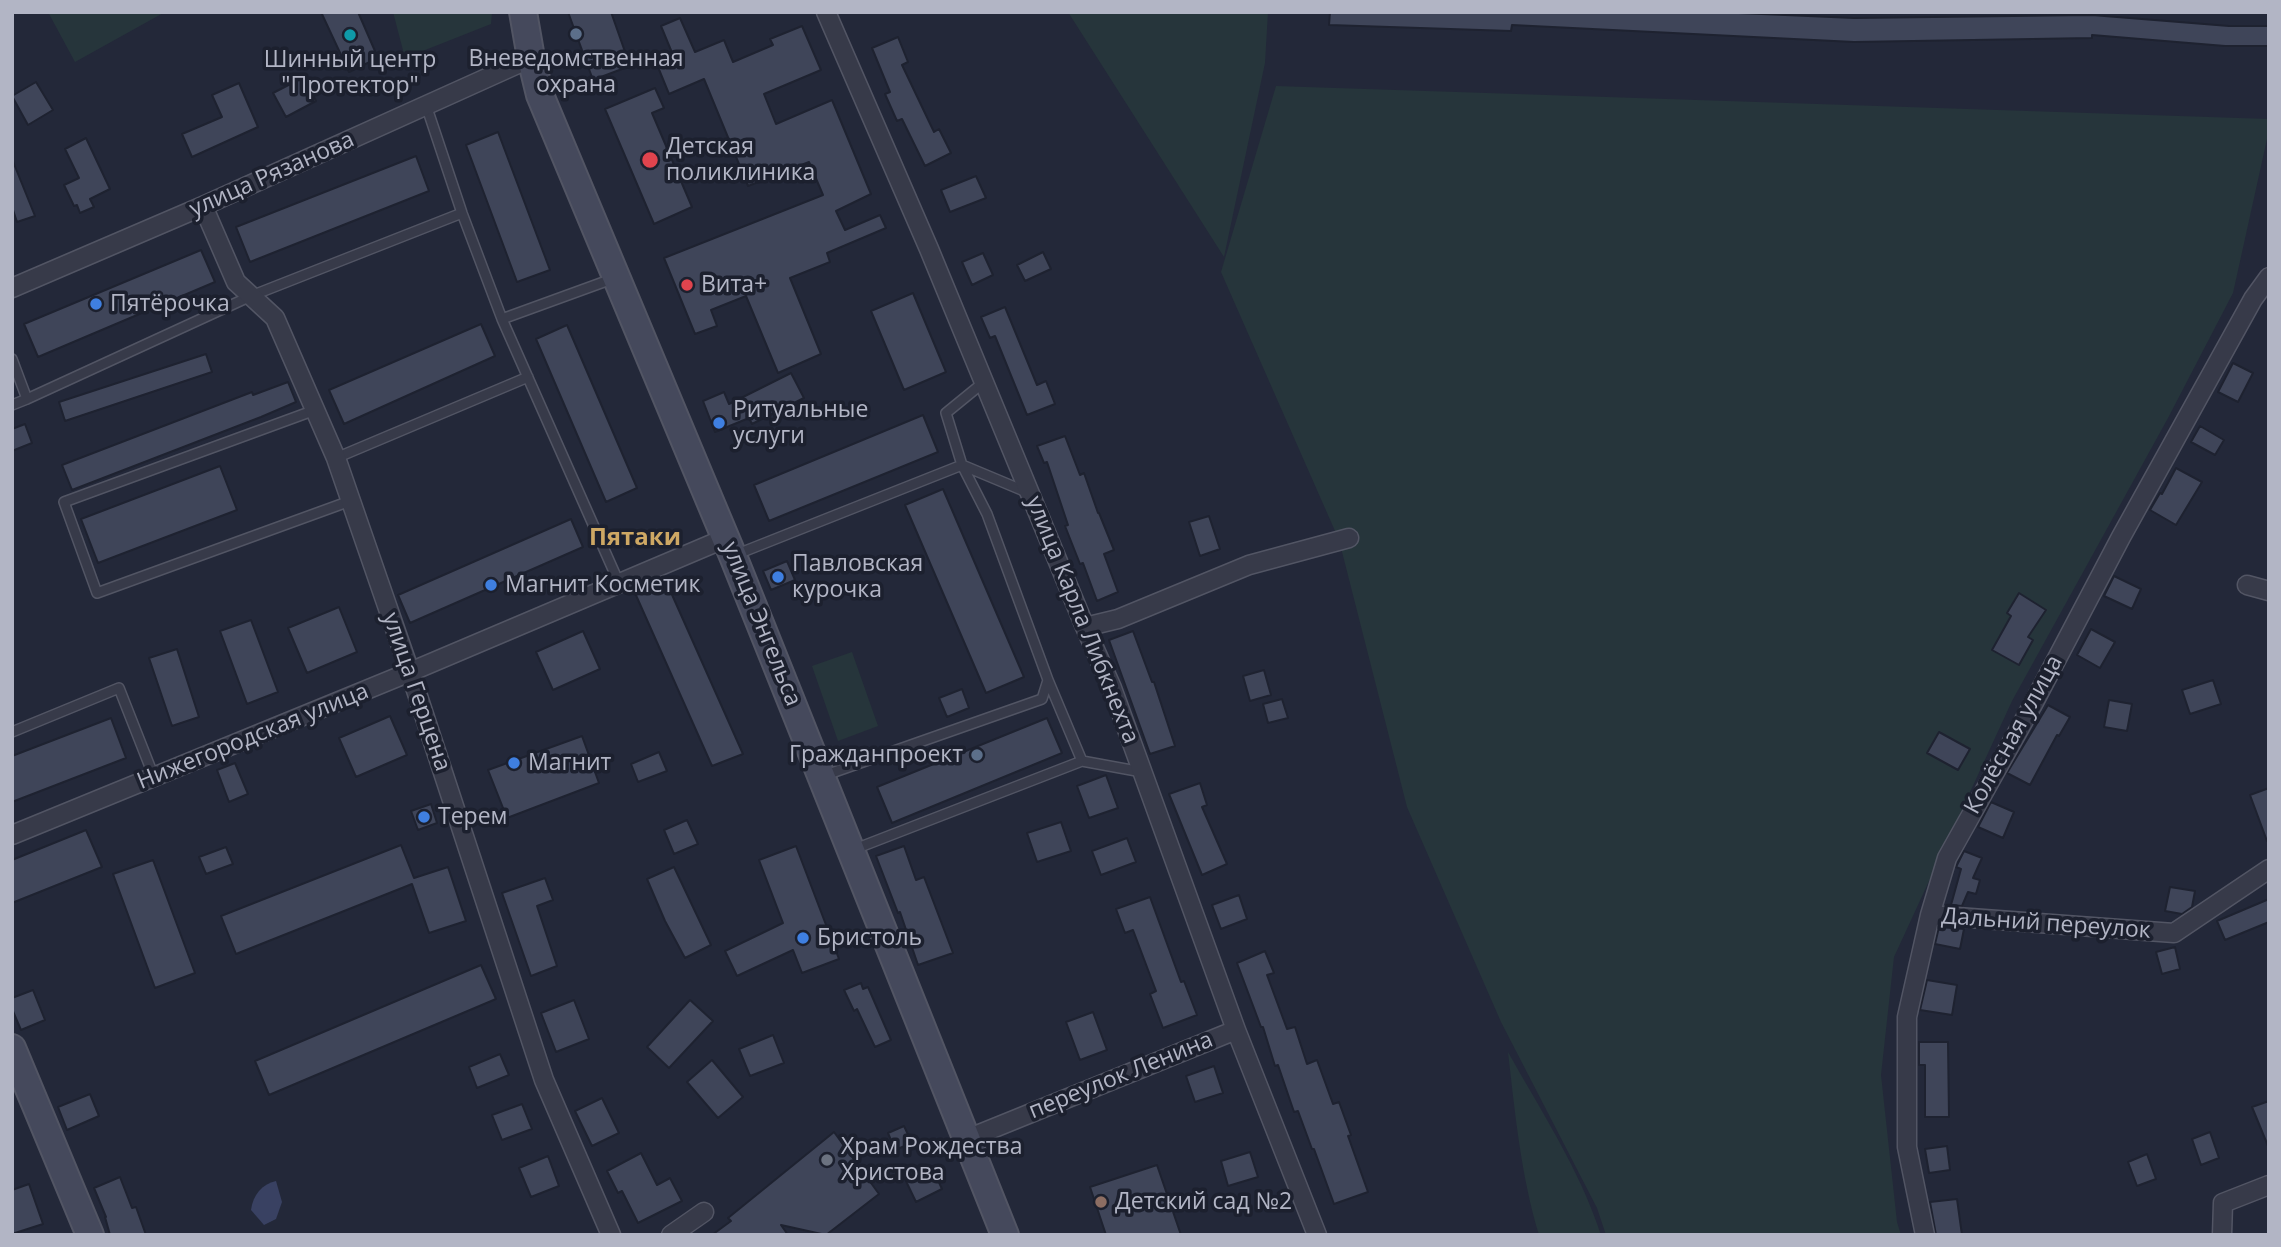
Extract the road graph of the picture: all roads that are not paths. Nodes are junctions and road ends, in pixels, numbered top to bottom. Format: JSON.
{"nodes":[{"id":1,"x":523,"y":12,"type":"edge"},
{"id":2,"x":826,"y":12,"type":"edge"},
{"id":3,"x":531,"y":58,"type":"junction"},
{"id":4,"x":426,"y":105,"type":"junction"},
{"id":5,"x":202,"y":206,"type":"junction"},
{"id":6,"x":462,"y":213,"type":"junction"},
{"id":7,"x":617,"y":277,"type":"junction"},
{"id":8,"x":2269,"y":277,"type":"edge"},
{"id":9,"x":12,"y":288,"type":"edge"},
{"id":10,"x":251,"y":296,"type":"junction"},
{"id":11,"x":502,"y":319,"type":"junction"},
{"id":12,"x":12,"y":359,"type":"edge"},
{"id":13,"x":528,"y":377,"type":"junction"},
{"id":14,"x":984,"y":382,"type":"junction"},
{"id":15,"x":27,"y":399,"type":"junction"},
{"id":16,"x":12,"y":405,"type":"edge"},
{"id":17,"x":315,"y":410,"type":"junction"},
{"id":18,"x":335,"y":458,"type":"junction"},
{"id":19,"x":962,"y":465,"type":"junction"},
{"id":20,"x":1030,"y":494,"type":"junction"},
{"id":21,"x":350,"y":501,"type":"junction"},
{"id":22,"x":1349,"y":537,"type":"dead end"},
{"id":23,"x":730,"y":547,"type":"junction"},
{"id":24,"x":619,"y":583,"type":"junction"},
{"id":25,"x":2247,"y":585,"type":"dead end"},
{"id":26,"x":2269,"y":591,"type":"edge"},
{"id":27,"x":1085,"y":627,"type":"junction"},
{"id":28,"x":410,"y":673,"type":"junction"},
{"id":29,"x":1048,"y":680,"type":"junction"},
{"id":30,"x":12,"y":732,"type":"edge"},
{"id":31,"x":1082,"y":761,"type":"junction"},
{"id":32,"x":1143,"y":772,"type":"junction"},
{"id":33,"x":822,"y":776,"type":"junction"},
{"id":34,"x":154,"y":777,"type":"junction"},
{"id":35,"x":12,"y":835,"type":"edge"},
{"id":36,"x":851,"y":850,"type":"junction"},
{"id":37,"x":2269,"y":869,"type":"edge"},
{"id":38,"x":1930,"y":915,"type":"junction"},
{"id":39,"x":1236,"y":1030,"type":"junction"},
{"id":40,"x":12,"y":1048,"type":"edge"},
{"id":41,"x":967,"y":1139,"type":"junction"},
{"id":42,"x":2269,"y":1185,"type":"edge"},
{"id":43,"x":704,"y":1212,"type":"dead end"},
{"id":44,"x":90,"y":1235,"type":"edge"},
{"id":45,"x":611,"y":1235,"type":"edge"},
{"id":46,"x":671,"y":1235,"type":"edge"},
{"id":47,"x":1005,"y":1235,"type":"edge"},
{"id":48,"x":1317,"y":1235,"type":"edge"},
{"id":49,"x":1925,"y":1235,"type":"edge"},
{"id":50,"x":2221,"y":1235,"type":"edge"}],
"edges":[{"from":1,"to":3,"type":"main road","name":"улица Энгельса"},
{"from":2,"to":14,"type":"street","name":"улица Карла Либкнехта"},
{"from":3,"to":4,"type":"street","name":"улица Рязанова"},
{"from":3,"to":7,"type":"main road","name":"улица Энгельса"},
{"from":4,"to":5,"type":"street","name":"улица Рязанова"},
{"from":4,"to":6,"type":"lane"},
{"from":5,"to":9,"type":"street","name":"улица Рязанова"},
{"from":5,"to":10,"type":"street","name":"улица Герцена"},
{"from":6,"to":10,"type":"lane"},
{"from":6,"to":11,"type":"lane"},
{"from":7,"to":11,"type":"lane"},
{"from":7,"to":23,"type":"main road","name":"улица Энгельса"},
{"from":8,"to":38,"type":"street","name":"Колёсная улица"},
{"from":10,"to":15,"type":"lane"},
{"from":10,"to":17,"type":"street","name":"улица Герцена"},
{"from":11,"to":13,"type":"lane"},
{"from":12,"to":15,"type":"lane"},
{"from":13,"to":18,"type":"lane"},
{"from":13,"to":24,"type":"lane"},
{"from":14,"to":19,"type":"lane"},
{"from":14,"to":20,"type":"street","name":"улица Карла Либкнехта"},
{"from":15,"to":16,"type":"lane"},
{"from":17,"to":18,"type":"street","name":"улица Герцена"},
{"from":17,"to":21,"type":"lane"},
{"from":18,"to":21,"type":"street","name":"улица Герцена"},
{"from":19,"to":20,"type":"lane"},
{"from":19,"to":23,"type":"lane"},
{"from":19,"to":29,"type":"lane"},
{"from":20,"to":27,"type":"street","name":"улица Карла Либкнехта"},
{"from":21,"to":28,"type":"street","name":"улица Герцена"},
{"from":22,"to":27,"type":"street"},
{"from":23,"to":24,"type":"street","name":"Нижегородская улица"},
{"from":23,"to":33,"type":"main road","name":"улица Энгельса"},
{"from":24,"to":28,"type":"street","name":"Нижегородская улица"},
{"from":25,"to":26,"type":"street"},
{"from":27,"to":32,"type":"street","name":"улица Карла Либкнехта"},
{"from":28,"to":34,"type":"street","name":"Нижегородская улица"},
{"from":28,"to":45,"type":"street","name":"улица Герцена"},
{"from":29,"to":31,"type":"lane"},
{"from":29,"to":33,"type":"lane"},
{"from":30,"to":34,"type":"lane"},
{"from":31,"to":32,"type":"lane"},
{"from":31,"to":36,"type":"lane"},
{"from":32,"to":39,"type":"street","name":"улица Карла Либкнехта"},
{"from":33,"to":36,"type":"main road","name":"улица Энгельса"},
{"from":34,"to":35,"type":"street","name":"Нижегородская улица"},
{"from":36,"to":41,"type":"main road","name":"улица Энгельса"},
{"from":37,"to":38,"type":"street","name":"Дальний переулок"},
{"from":38,"to":49,"type":"street","name":"Колёсная улица"},
{"from":39,"to":41,"type":"street","name":"переулок Ленина"},
{"from":39,"to":48,"type":"street","name":"улица Карла Либкнехта"},
{"from":40,"to":44,"type":"main road"},
{"from":41,"to":47,"type":"main road","name":"улица Энгельса"},
{"from":42,"to":50,"type":"street"},
{"from":43,"to":46,"type":"street"}]}
